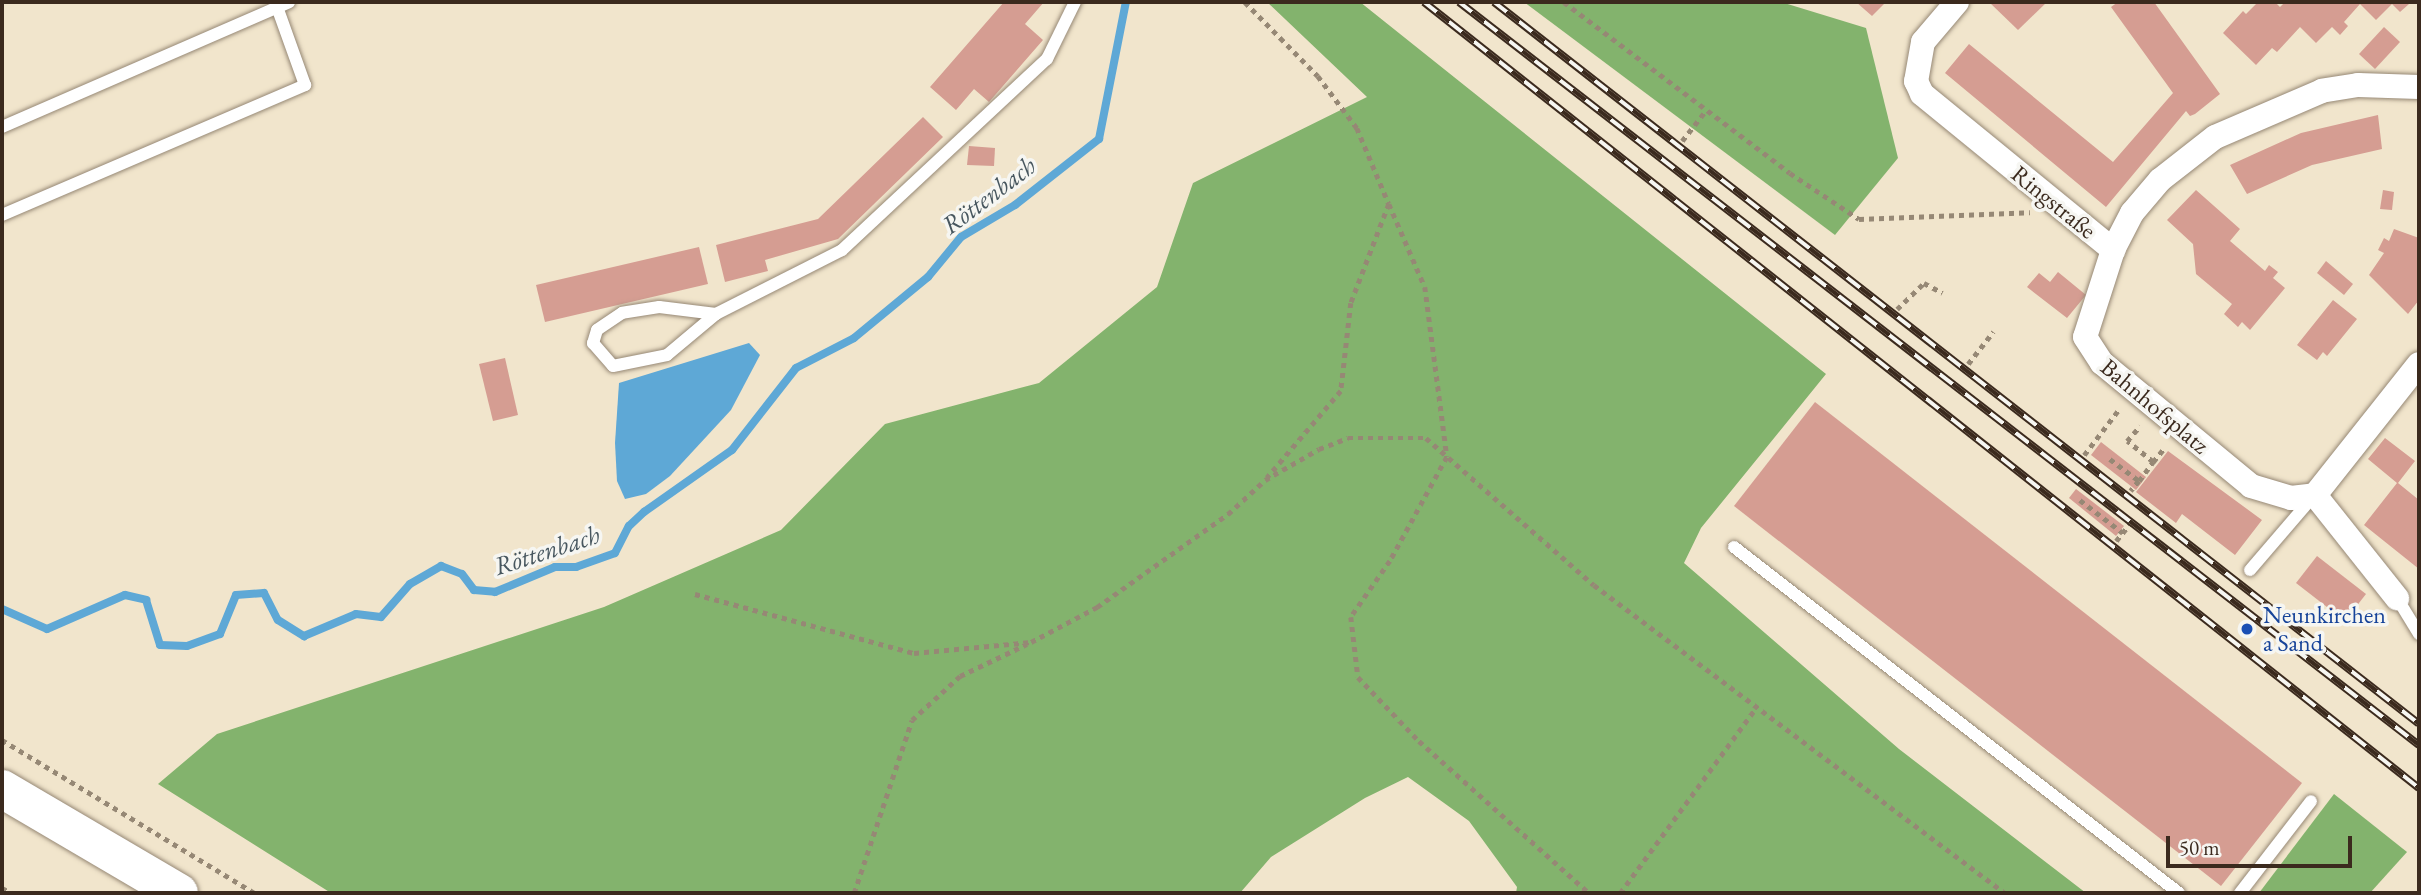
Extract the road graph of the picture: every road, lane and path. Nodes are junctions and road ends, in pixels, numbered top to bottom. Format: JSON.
{"nodes":[{"id":1,"x":289,"y":2,"type":"edge"},
{"id":2,"x":1075,"y":2,"type":"edge"},
{"id":3,"x":1245,"y":2,"type":"edge"},
{"id":4,"x":1564,"y":2,"type":"edge"},
{"id":5,"x":1957,"y":2,"type":"edge"},
{"id":6,"x":276,"y":7,"type":"junction"},
{"id":7,"x":2419,"y":87,"type":"edge"},
{"id":8,"x":1706,"y":110,"type":"junction"},
{"id":9,"x":2,"y":127,"type":"edge"},
{"id":10,"x":1682,"y":141,"type":"dead end"},
{"id":11,"x":1389,"y":204,"type":"junction"},
{"id":12,"x":2061,"y":210,"type":"junction"},
{"id":13,"x":2,"y":215,"type":"edge"},
{"id":14,"x":2113,"y":250,"type":"junction"},
{"id":15,"x":1943,"y":293,"type":"dead end"},
{"id":16,"x":1897,"y":309,"type":"dead end"},
{"id":17,"x":716,"y":314,"type":"junction"},
{"id":18,"x":1993,"y":332,"type":"dead end"},
{"id":19,"x":1968,"y":364,"type":"dead end"},
{"id":20,"x":2419,"y":364,"type":"edge"},
{"id":21,"x":2124,"y":403,"type":"dead end"},
{"id":22,"x":2146,"y":420,"type":"dead end"},
{"id":23,"x":2162,"y":450,"type":"dead end"},
{"id":24,"x":2084,"y":456,"type":"dead end"},
{"id":25,"x":1447,"y":457,"type":"junction"},
{"id":26,"x":2110,"y":460,"type":"dead end"},
{"id":27,"x":2153,"y":462,"type":"junction"},
{"id":28,"x":1265,"y":480,"type":"junction"},
{"id":29,"x":2139,"y":481,"type":"junction"},
{"id":30,"x":2131,"y":491,"type":"dead end"},
{"id":31,"x":2315,"y":495,"type":"junction"},
{"id":32,"x":2080,"y":500,"type":"dead end"},
{"id":33,"x":2129,"y":525,"type":"dead end"},
{"id":34,"x":2123,"y":533,"type":"junction"},
{"id":35,"x":2116,"y":541,"type":"dead end"},
{"id":36,"x":1734,"y":547,"type":"dead end"},
{"id":37,"x":2250,"y":570,"type":"dead end"},
{"id":38,"x":695,"y":594,"type":"dead end"},
{"id":39,"x":2397,"y":598,"type":"joint"},
{"id":40,"x":2419,"y":634,"type":"edge"},
{"id":41,"x":1031,"y":642,"type":"junction"},
{"id":42,"x":1756,"y":708,"type":"junction"},
{"id":43,"x":2,"y":740,"type":"edge"},
{"id":44,"x":2,"y":789,"type":"edge"},
{"id":45,"x":2311,"y":801,"type":"dead end"},
{"id":46,"x":2,"y":888,"type":"edge"},
{"id":47,"x":12,"y":893,"type":"edge"},
{"id":48,"x":179,"y":893,"type":"edge"},
{"id":49,"x":255,"y":893,"type":"edge"},
{"id":50,"x":854,"y":893,"type":"edge"},
{"id":51,"x":1589,"y":893,"type":"edge"},
{"id":52,"x":1620,"y":893,"type":"edge"},
{"id":53,"x":2005,"y":893,"type":"edge"},
{"id":54,"x":2179,"y":893,"type":"edge"},
{"id":55,"x":2239,"y":893,"type":"edge"}],
"edges":[{"from":1,"to":6,"type":"lane"},
{"from":2,"to":17,"type":"lane"},
{"from":3,"to":11,"type":"path"},
{"from":4,"to":8,"type":"path"},
{"from":5,"to":12,"type":"street","name":"Ringstraße"},
{"from":6,"to":9,"type":"lane"},
{"from":6,"to":13,"type":"lane"},
{"from":7,"to":14,"type":"street","name":"Ringstraße"},
{"from":8,"to":10,"type":"path"},
{"from":8,"to":12,"type":"path"},
{"from":11,"to":25,"type":"path"},
{"from":11,"to":28,"type":"path"},
{"from":12,"to":14,"type":"street","name":"Ringstraße"},
{"from":14,"to":31,"type":"street","name":"Bahnhofsplatz"},
{"from":15,"to":16,"type":"path"},
{"from":17,"to":17,"type":"lane"},
{"from":18,"to":19,"type":"path"},
{"from":20,"to":31,"type":"street"},
{"from":21,"to":24,"type":"path"},
{"from":22,"to":27,"type":"path"},
{"from":23,"to":27,"type":"path"},
{"from":25,"to":28,"type":"path"},
{"from":25,"to":42,"type":"path"},
{"from":25,"to":51,"type":"path"},
{"from":26,"to":29,"type":"path"},
{"from":27,"to":29,"type":"path"},
{"from":28,"to":41,"type":"path"},
{"from":29,"to":30,"type":"path"},
{"from":31,"to":37,"type":"lane"},
{"from":31,"to":39,"type":"street"},
{"from":32,"to":34,"type":"path"},
{"from":33,"to":34,"type":"path"},
{"from":34,"to":35,"type":"path"},
{"from":36,"to":54,"type":"lane"},
{"from":38,"to":41,"type":"path"},
{"from":39,"to":40,"type":"lane"},
{"from":41,"to":50,"type":"path"},
{"from":42,"to":52,"type":"path"},
{"from":42,"to":53,"type":"path"},
{"from":43,"to":49,"type":"path"},
{"from":44,"to":48,"type":"main road"},
{"from":45,"to":55,"type":"lane"},
{"from":46,"to":47,"type":"path"}]}
